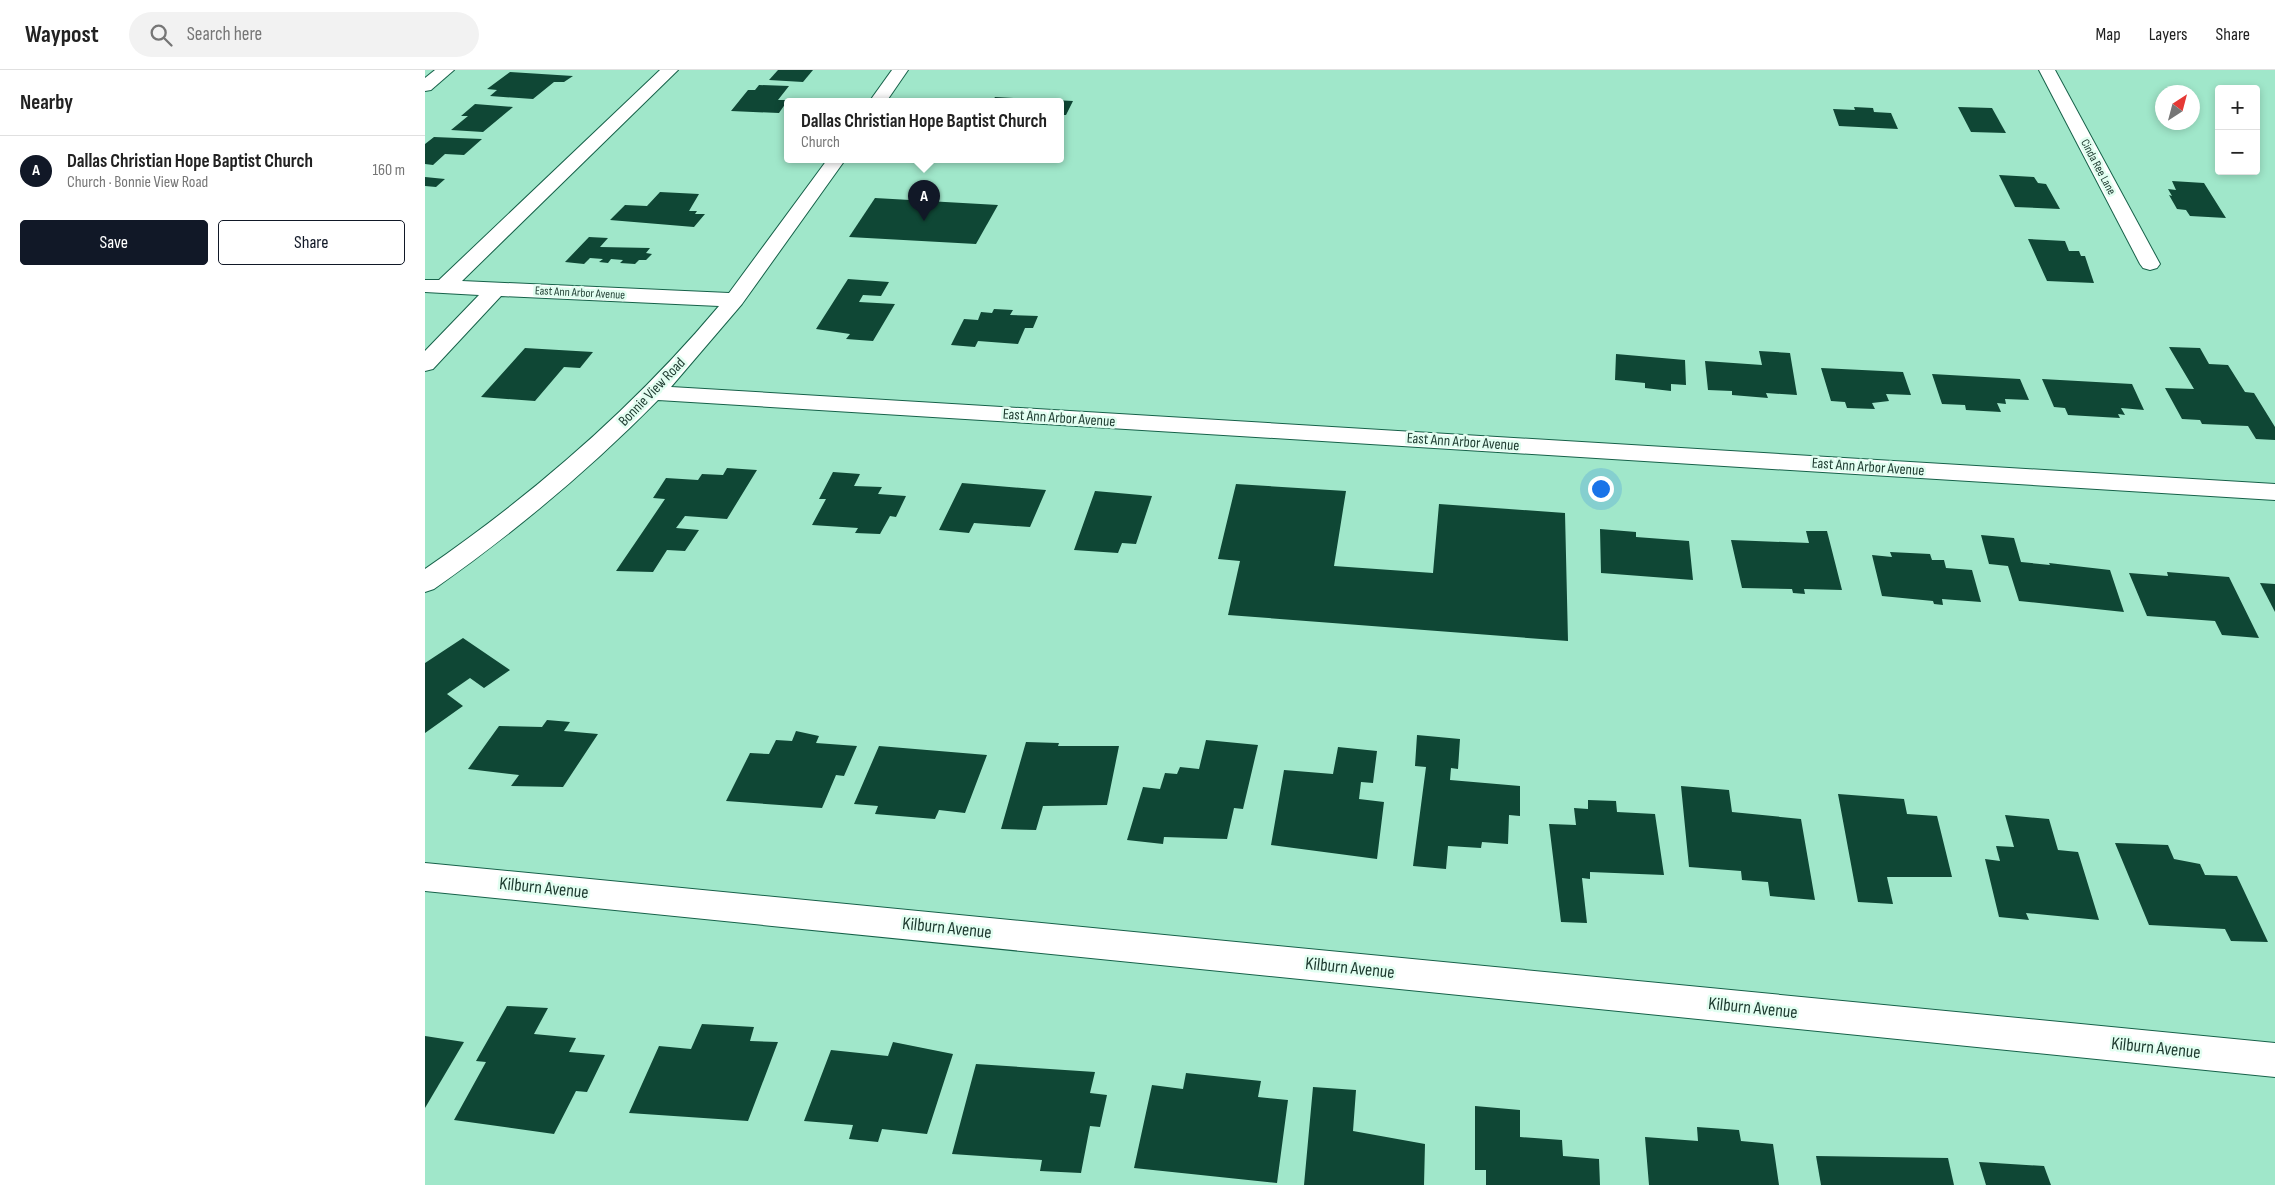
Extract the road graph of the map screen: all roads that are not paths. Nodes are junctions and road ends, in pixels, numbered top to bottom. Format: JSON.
{"nodes":[{"id":1,"x":446,"y":70,"type":"edge"},
{"id":2,"x":670,"y":70,"type":"edge"},
{"id":3,"x":901,"y":70,"type":"edge"},
{"id":4,"x":2047,"y":70,"type":"edge"},
{"id":5,"x":425,"y":86,"type":"edge"},
{"id":6,"x":880,"y":98,"type":"edge"},
{"id":7,"x":834,"y":163,"type":"edge"},
{"id":8,"x":2150,"y":264,"type":"dead end"},
{"id":9,"x":435,"y":286,"type":"edge"},
{"id":10,"x":496,"y":289,"type":"junction"},
{"id":11,"x":735,"y":300,"type":"junction"},
{"id":12,"x":425,"y":364,"type":"edge"},
{"id":13,"x":652,"y":393,"type":"junction"},
{"id":14,"x":2275,"y":492,"type":"edge"},
{"id":15,"x":425,"y":582,"type":"edge"},
{"id":16,"x":425,"y":876,"type":"edge"},
{"id":17,"x":2275,"y":1060,"type":"edge"}],
"edges":[{"from":1,"to":5,"type":"street"},
{"from":2,"to":9,"type":"street"},
{"from":3,"to":6,"type":"street"},
{"from":4,"to":8,"type":"street","name":"Cinda Ree Lane"},
{"from":7,"to":11,"type":"street","name":"Bonnie View Road"},
{"from":9,"to":10,"type":"street","name":"East Ann Arbor Avenue"},
{"from":10,"to":11,"type":"street","name":"East Ann Arbor Avenue"},
{"from":10,"to":12,"type":"street"},
{"from":11,"to":13,"type":"street","name":"Bonnie View Road"},
{"from":13,"to":14,"type":"street","name":"East Ann Arbor Avenue"},
{"from":13,"to":15,"type":"street","name":"Bonnie View Road"},
{"from":16,"to":17,"type":"street","name":"Kilburn Avenue"}]}
